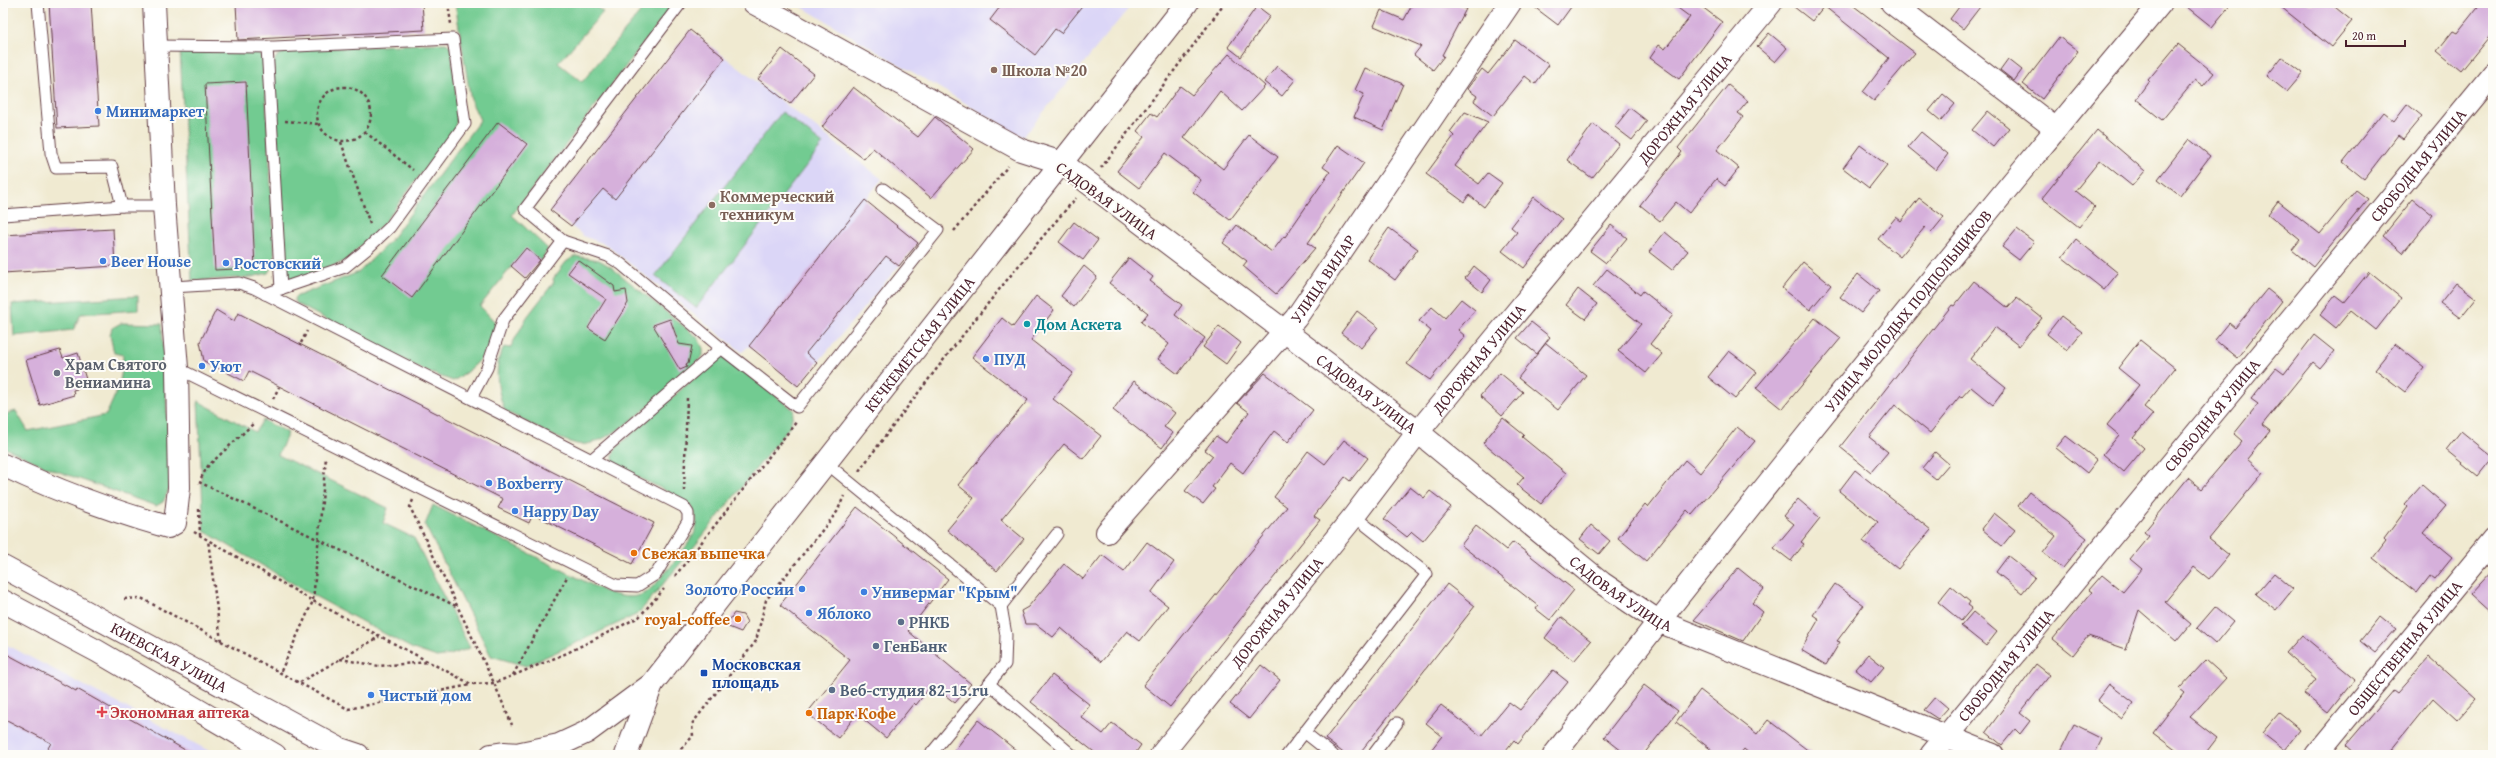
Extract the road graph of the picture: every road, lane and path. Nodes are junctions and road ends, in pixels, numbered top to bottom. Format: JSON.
{"nodes":[{"id":1,"x":38,"y":3,"type":"edge"},
{"id":2,"x":154,"y":3,"type":"edge"},
{"id":3,"x":448,"y":3,"type":"edge"},
{"id":4,"x":681,"y":3,"type":"edge"},
{"id":5,"x":754,"y":3,"type":"edge"},
{"id":6,"x":1187,"y":3,"type":"edge"},
{"id":7,"x":1225,"y":3,"type":"edge"},
{"id":8,"x":1510,"y":3,"type":"edge"},
{"id":9,"x":1771,"y":3,"type":"edge"},
{"id":10,"x":1892,"y":3,"type":"edge"},
{"id":11,"x":2162,"y":3,"type":"edge"},
{"id":12,"x":453,"y":39,"type":"junction"},
{"id":13,"x":156,"y":46,"type":"junction"},
{"id":14,"x":267,"y":47,"type":"junction"},
{"id":15,"x":2493,"y":74,"type":"edge"},
{"id":16,"x":271,"y":120,"type":"junction"},
{"id":17,"x":319,"y":124,"type":"junction"},
{"id":18,"x":2056,"y":129,"type":"junction"},
{"id":19,"x":365,"y":132,"type":"junction"},
{"id":20,"x":341,"y":142,"type":"junction"},
{"id":21,"x":1021,"y":150,"type":"junction"},
{"id":22,"x":1062,"y":164,"type":"junction"},
{"id":23,"x":426,"y":180,"type":"junction"},
{"id":24,"x":1089,"y":184,"type":"junction"},
{"id":25,"x":883,"y":188,"type":"dead end"},
{"id":26,"x":122,"y":206,"type":"junction"},
{"id":27,"x":164,"y":206,"type":"junction"},
{"id":28,"x":3,"y":215,"type":"edge"},
{"id":29,"x":938,"y":230,"type":"junction"},
{"id":30,"x":376,"y":241,"type":"junction"},
{"id":31,"x":564,"y":241,"type":"junction"},
{"id":32,"x":172,"y":287,"type":"junction"},
{"id":33,"x":281,"y":289,"type":"junction"},
{"id":34,"x":265,"y":294,"type":"junction"},
{"id":35,"x":1285,"y":332,"type":"junction"},
{"id":36,"x":721,"y":348,"type":"junction"},
{"id":37,"x":177,"y":368,"type":"junction"},
{"id":38,"x":688,"y":376,"type":"junction"},
{"id":39,"x":471,"y":398,"type":"junction"},
{"id":40,"x":797,"y":407,"type":"junction"},
{"id":41,"x":266,"y":412,"type":"junction"},
{"id":42,"x":1418,"y":432,"type":"junction"},
{"id":43,"x":327,"y":442,"type":"junction"},
{"id":44,"x":591,"y":460,"type":"junction"},
{"id":45,"x":825,"y":462,"type":"junction"},
{"id":46,"x":3,"y":465,"type":"edge"},
{"id":47,"x":850,"y":484,"type":"junction"},
{"id":48,"x":418,"y":488,"type":"junction"},
{"id":49,"x":684,"y":507,"type":"junction"},
{"id":50,"x":1354,"y":516,"type":"junction"},
{"id":51,"x":175,"y":523,"type":"junction"},
{"id":52,"x":1108,"y":532,"type":"dead end"},
{"id":53,"x":1057,"y":534,"type":"dead end"},
{"id":54,"x":208,"y":539,"type":"junction"},
{"id":55,"x":317,"y":540,"type":"junction"},
{"id":56,"x":2493,"y":540,"type":"edge"},
{"id":57,"x":574,"y":565,"type":"junction"},
{"id":58,"x":3,"y":567,"type":"edge"},
{"id":59,"x":670,"y":582,"type":"dead end"},
{"id":60,"x":665,"y":588,"type":"dead end"},
{"id":61,"x":124,"y":598,"type":"dead end"},
{"id":62,"x":3,"y":601,"type":"edge"},
{"id":63,"x":313,"y":601,"type":"junction"},
{"id":64,"x":1001,"y":606,"type":"junction"},
{"id":65,"x":458,"y":607,"type":"junction"},
{"id":66,"x":1658,"y":621,"type":"junction"},
{"id":67,"x":380,"y":636,"type":"junction"},
{"id":68,"x":222,"y":641,"type":"junction"},
{"id":69,"x":340,"y":659,"type":"junction"},
{"id":70,"x":429,"y":662,"type":"junction"},
{"id":71,"x":281,"y":671,"type":"junction"},
{"id":72,"x":512,"y":676,"type":"junction"},
{"id":73,"x":300,"y":682,"type":"junction"},
{"id":74,"x":494,"y":683,"type":"junction"},
{"id":75,"x":471,"y":684,"type":"junction"},
{"id":76,"x":652,"y":684,"type":"junction"},
{"id":77,"x":989,"y":684,"type":"junction"},
{"id":78,"x":1397,"y":723,"type":"dead end"},
{"id":79,"x":512,"y":725,"type":"dead end"},
{"id":80,"x":1304,"y":732,"type":"junction"},
{"id":81,"x":1946,"y":736,"type":"junction"},
{"id":82,"x":530,"y":754,"type":"edge"},
{"id":83,"x":275,"y":755,"type":"edge"},
{"id":84,"x":358,"y":755,"type":"edge"},
{"id":85,"x":491,"y":755,"type":"edge"},
{"id":86,"x":626,"y":755,"type":"edge"},
{"id":87,"x":682,"y":755,"type":"edge"},
{"id":88,"x":930,"y":755,"type":"edge"},
{"id":89,"x":1072,"y":755,"type":"edge"},
{"id":90,"x":1161,"y":755,"type":"edge"},
{"id":91,"x":1287,"y":755,"type":"edge"},
{"id":92,"x":1333,"y":755,"type":"edge"},
{"id":93,"x":1373,"y":755,"type":"edge"},
{"id":94,"x":1554,"y":755,"type":"edge"},
{"id":95,"x":1930,"y":755,"type":"edge"},
{"id":96,"x":1993,"y":755,"type":"edge"},
{"id":97,"x":2316,"y":755,"type":"edge"}],
"edges":[{"from":1,"to":26,"type":"lane"},
{"from":2,"to":13,"type":"street"},
{"from":3,"to":12,"type":"path"},
{"from":4,"to":31,"type":"lane"},
{"from":5,"to":21,"type":"street","name":"САДОВАЯ УЛИЦА"},
{"from":6,"to":22,"type":"street","name":"КЕЧКЕМЕТСКАЯ УЛИЦА"},
{"from":7,"to":24,"type":"path"},
{"from":8,"to":35,"type":"street","name":"УЛИЦА ВИЛАР"},
{"from":9,"to":42,"type":"street","name":"ДОРОЖНАЯ УЛИЦА"},
{"from":10,"to":18,"type":"street"},
{"from":11,"to":18,"type":"street","name":"УЛИЦА МОЛОДЫХ ПОДПОЛЬЩИКОВ"},
{"from":12,"to":14,"type":"lane"},
{"from":12,"to":23,"type":"lane"},
{"from":13,"to":14,"type":"lane"},
{"from":13,"to":27,"type":"street"},
{"from":14,"to":16,"type":"lane"},
{"from":15,"to":81,"type":"street","name":"СВОБОДНАЯ УЛИЦА"},
{"from":16,"to":17,"type":"path"},
{"from":16,"to":33,"type":"lane"},
{"from":17,"to":19,"type":"path"},
{"from":17,"to":20,"type":"path"},
{"from":18,"to":66,"type":"street","name":"УЛИЦА МОЛОДЫХ ПОДПОЛЬЩИКОВ"},
{"from":19,"to":20,"type":"path"},
{"from":19,"to":23,"type":"path"},
{"from":20,"to":30,"type":"path"},
{"from":21,"to":22,"type":"street","name":"САДОВАЯ УЛИЦА"},
{"from":21,"to":29,"type":"path"},
{"from":22,"to":24,"type":"street","name":"САДОВАЯ УЛИЦА"},
{"from":22,"to":45,"type":"street","name":"КЕЧКЕМЕТСКАЯ УЛИЦА"},
{"from":23,"to":30,"type":"lane"},
{"from":24,"to":35,"type":"street","name":"САДОВАЯ УЛИЦА"},
{"from":24,"to":47,"type":"path"},
{"from":25,"to":29,"type":"lane"},
{"from":26,"to":27,"type":"lane"},
{"from":26,"to":28,"type":"lane"},
{"from":27,"to":32,"type":"street"},
{"from":29,"to":40,"type":"lane"},
{"from":30,"to":33,"type":"lane"},
{"from":31,"to":36,"type":"lane"},
{"from":31,"to":39,"type":"lane"},
{"from":32,"to":34,"type":"lane"},
{"from":32,"to":37,"type":"street"},
{"from":33,"to":34,"type":"lane"},
{"from":34,"to":39,"type":"lane"},
{"from":35,"to":42,"type":"street","name":"САДОВАЯ УЛИЦА"},
{"from":35,"to":52,"type":"street","name":"УЛИЦА ВИЛАР"},
{"from":36,"to":38,"type":"lane"},
{"from":36,"to":40,"type":"lane"},
{"from":37,"to":41,"type":"lane"},
{"from":37,"to":51,"type":"street"},
{"from":38,"to":44,"type":"lane"},
{"from":38,"to":49,"type":"path"},
{"from":39,"to":44,"type":"lane"},
{"from":40,"to":59,"type":"path"},
{"from":41,"to":43,"type":"lane"},
{"from":41,"to":55,"type":"path"},
{"from":42,"to":50,"type":"street","name":"ДОРОЖНАЯ УЛИЦА"},
{"from":42,"to":66,"type":"street","name":"САДОВАЯ УЛИЦА"},
{"from":43,"to":48,"type":"lane"},
{"from":43,"to":55,"type":"path"},
{"from":44,"to":49,"type":"lane"},
{"from":45,"to":47,"type":"lane"},
{"from":45,"to":76,"type":"street","name":"КЕЧКЕМЕТСКАЯ УЛИЦА"},
{"from":46,"to":51,"type":"street"},
{"from":47,"to":64,"type":"lane"},
{"from":47,"to":87,"type":"path"},
{"from":48,"to":57,"type":"lane"},
{"from":48,"to":65,"type":"path"},
{"from":49,"to":57,"type":"lane"},
{"from":50,"to":80,"type":"lane"},
{"from":50,"to":90,"type":"street","name":"ДОРОЖНАЯ УЛИЦА"},
{"from":51,"to":54,"type":"path"},
{"from":53,"to":64,"type":"lane"},
{"from":54,"to":63,"type":"path"},
{"from":54,"to":68,"type":"path"},
{"from":55,"to":63,"type":"path"},
{"from":55,"to":65,"type":"path"},
{"from":56,"to":97,"type":"street","name":"ОБЩЕСТВЕННАЯ УЛИЦА"},
{"from":57,"to":72,"type":"path"},
{"from":58,"to":84,"type":"street","name":"КИЕВСКАЯ УЛИЦА"},
{"from":60,"to":72,"type":"path"},
{"from":61,"to":68,"type":"path"},
{"from":62,"to":83,"type":"street","name":"КИЕВСКАЯ УЛИЦА"},
{"from":63,"to":67,"type":"path"},
{"from":63,"to":71,"type":"path"},
{"from":64,"to":77,"type":"lane"},
{"from":65,"to":74,"type":"path"},
{"from":66,"to":81,"type":"street","name":"САДОВАЯ УЛИЦА"},
{"from":66,"to":94,"type":"street","name":"УЛИЦА МОЛОДЫХ ПОДПОЛЬЩИКОВ"},
{"from":67,"to":69,"type":"path"},
{"from":67,"to":70,"type":"path"},
{"from":68,"to":71,"type":"path"},
{"from":69,"to":70,"type":"path"},
{"from":69,"to":73,"type":"path"},
{"from":70,"to":75,"type":"path"},
{"from":71,"to":73,"type":"path"},
{"from":72,"to":74,"type":"path"},
{"from":73,"to":75,"type":"path"},
{"from":74,"to":75,"type":"path"},
{"from":74,"to":79,"type":"path"},
{"from":76,"to":82,"type":"street","name":"КЕЧКЕМЕТСКАЯ УЛИЦА"},
{"from":76,"to":86,"type":"street","name":"КЕЧКЕМЕТСКАЯ УЛИЦА"},
{"from":77,"to":88,"type":"lane"},
{"from":77,"to":89,"type":"lane"},
{"from":78,"to":93,"type":"lane"},
{"from":80,"to":91,"type":"lane"},
{"from":80,"to":92,"type":"lane"},
{"from":81,"to":95,"type":"street","name":"СВОБОДНАЯ УЛИЦА"},
{"from":81,"to":96,"type":"street","name":"САДОВАЯ УЛИЦА"},
{"from":82,"to":85,"type":"street"}]}
